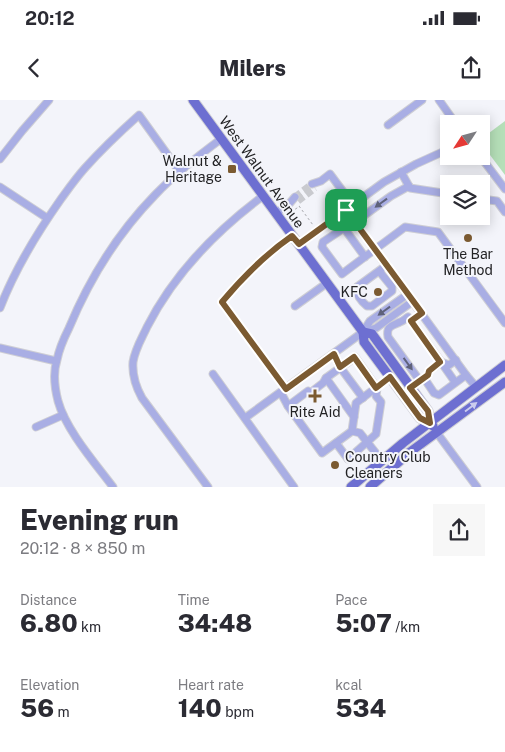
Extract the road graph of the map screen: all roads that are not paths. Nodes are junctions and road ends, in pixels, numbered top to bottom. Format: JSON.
{"nodes":[{"id":1,"x":49,"y":100,"type":"edge"},
{"id":2,"x":193,"y":100,"type":"edge"},
{"id":3,"x":422,"y":100,"type":"edge"},
{"id":4,"x":439,"y":100,"type":"edge"},
{"id":5,"x":450,"y":115,"type":"edge"},
{"id":6,"x":388,"y":125,"type":"dead end"},
{"id":7,"x":221,"y":139,"type":"junction"},
{"id":8,"x":440,"y":154,"type":"edge"},
{"id":9,"x":0,"y":159,"type":"edge"},
{"id":10,"x":487,"y":165,"type":"edge"},
{"id":11,"x":180,"y":172,"type":"junction"},
{"id":12,"x":401,"y":172,"type":"junction"},
{"id":13,"x":314,"y":186,"type":"tunnel mouth"},
{"id":14,"x":409,"y":186,"type":"junction"},
{"id":15,"x":0,"y":187,"type":"edge"},
{"id":16,"x":505,"y":189,"type":"edge"},
{"id":17,"x":440,"y":193,"type":"edge"},
{"id":18,"x":264,"y":196,"type":"junction"},
{"id":19,"x":490,"y":200,"type":"edge"},
{"id":20,"x":298,"y":202,"type":"tunnel mouth"},
{"id":21,"x":346,"y":207,"type":"junction"},
{"id":22,"x":505,"y":212,"type":"edge"},
{"id":23,"x":276,"y":213,"type":"junction"},
{"id":24,"x":47,"y":218,"type":"junction"},
{"id":25,"x":355,"y":222,"type":"junction"},
{"id":26,"x":292,"y":236,"type":"junction"},
{"id":27,"x":299,"y":244,"type":"junction"},
{"id":28,"x":375,"y":249,"type":"junction"},
{"id":29,"x":365,"y":257,"type":"junction"},
{"id":30,"x":387,"y":265,"type":"junction"},
{"id":31,"x":379,"y":270,"type":"junction"},
{"id":32,"x":327,"y":283,"type":"junction"},
{"id":33,"x":408,"y":294,"type":"junction"},
{"id":34,"x":413,"y":302,"type":"junction"},
{"id":35,"x":295,"y":306,"type":"dead end"},
{"id":36,"x":0,"y":308,"type":"edge"},
{"id":37,"x":420,"y":311,"type":"junction"},
{"id":38,"x":409,"y":319,"type":"junction"},
{"id":39,"x":505,"y":323,"type":"edge"},
{"id":40,"x":363,"y":332,"type":"junction"},
{"id":41,"x":0,"y":348,"type":"edge"},
{"id":42,"x":334,"y":354,"type":"junction"},
{"id":43,"x":456,"y":360,"type":"junction"},
{"id":44,"x":56,"y":361,"type":"junction"},
{"id":45,"x":440,"y":362,"type":"junction"},
{"id":46,"x":505,"y":365,"type":"edge"},
{"id":47,"x":340,"y":367,"type":"junction"},
{"id":48,"x":213,"y":374,"type":"dead end"},
{"id":49,"x":466,"y":375,"type":"junction"},
{"id":50,"x":505,"y":375,"type":"edge"},
{"id":51,"x":390,"y":377,"type":"junction"},
{"id":52,"x":326,"y":378,"type":"junction"},
{"id":53,"x":422,"y":380,"type":"junction"},
{"id":54,"x":455,"y":382,"type":"junction"},
{"id":55,"x":505,"y":382,"type":"edge"},
{"id":56,"x":476,"y":387,"type":"junction"},
{"id":57,"x":376,"y":388,"type":"junction"},
{"id":58,"x":410,"y":388,"type":"junction"},
{"id":59,"x":283,"y":391,"type":"junction"},
{"id":60,"x":488,"y":394,"type":"junction"},
{"id":61,"x":363,"y":398,"type":"junction"},
{"id":62,"x":288,"y":406,"type":"junction"},
{"id":63,"x":63,"y":416,"type":"junction"},
{"id":64,"x":354,"y":416,"type":"junction"},
{"id":65,"x":245,"y":418,"type":"junction"},
{"id":66,"x":430,"y":423,"type":"junction"},
{"id":67,"x":36,"y":427,"type":"dead end"},
{"id":68,"x":352,"y":431,"type":"junction"},
{"id":69,"x":437,"y":432,"type":"junction"},
{"id":70,"x":367,"y":441,"type":"junction"},
{"id":71,"x":336,"y":442,"type":"junction"},
{"id":72,"x":382,"y":461,"type":"junction"},
{"id":73,"x":113,"y":487,"type":"edge"},
{"id":74,"x":208,"y":487,"type":"edge"},
{"id":75,"x":294,"y":487,"type":"edge"},
{"id":76,"x":351,"y":487,"type":"edge"},
{"id":77,"x":370,"y":487,"type":"edge"},
{"id":78,"x":477,"y":487,"type":"edge"}],
"edges":[{"from":1,"to":9,"type":"street"},
{"from":2,"to":7,"type":"main road","name":"West Walnut Avenue"},
{"from":3,"to":6,"type":"street"},
{"from":4,"to":5,"type":"street"},
{"from":7,"to":11,"type":"street"},
{"from":7,"to":18,"type":"main road","name":"West Walnut Avenue"},
{"from":8,"to":12,"type":"street"},
{"from":10,"to":16,"type":"street"},
{"from":11,"to":24,"type":"street"},
{"from":11,"to":44,"type":"street"},
{"from":12,"to":14,"type":"street"},
{"from":12,"to":21,"type":"street"},
{"from":13,"to":21,"type":"street"},
{"from":14,"to":17,"type":"street"},
{"from":14,"to":25,"type":"street","one_way":true},
{"from":15,"to":24,"type":"street"},
{"from":18,"to":23,"type":"main road","name":"West Walnut Avenue"},
{"from":18,"to":74,"type":"street"},
{"from":19,"to":22,"type":"street"},
{"from":20,"to":23,"type":"street"},
{"from":21,"to":25,"type":"street"},
{"from":21,"to":27,"type":"street"},
{"from":23,"to":26,"type":"main road","name":"West Walnut Avenue"},
{"from":24,"to":36,"type":"street"},
{"from":25,"to":28,"type":"street"},
{"from":26,"to":27,"type":"main road","name":"West Walnut Avenue"},
{"from":26,"to":59,"type":"street"},
{"from":27,"to":32,"type":"main road","name":"West Walnut Avenue"},
{"from":28,"to":29,"type":"street"},
{"from":28,"to":30,"type":"street"},
{"from":28,"to":39,"type":"street"},
{"from":29,"to":29,"type":"street"},
{"from":30,"to":31,"type":"street"},
{"from":30,"to":33,"type":"street"},
{"from":31,"to":31,"type":"street"},
{"from":32,"to":35,"type":"street"},
{"from":32,"to":40,"type":"main road","name":"West Walnut Avenue"},
{"from":33,"to":34,"type":"street"},
{"from":33,"to":40,"type":"street","one_way":true},
{"from":34,"to":37,"type":"street"},
{"from":34,"to":40,"type":"street"},
{"from":37,"to":38,"type":"street"},
{"from":37,"to":43,"type":"street"},
{"from":38,"to":45,"type":"street"},
{"from":38,"to":53,"type":"street","one_way":true},
{"from":40,"to":42,"type":"street"},
{"from":40,"to":51,"type":"main road","name":"West Walnut Avenue"},
{"from":40,"to":58,"type":"main road","name":"West Walnut Avenue"},
{"from":41,"to":44,"type":"street"},
{"from":42,"to":47,"type":"street"},
{"from":42,"to":59,"type":"street"},
{"from":43,"to":45,"type":"street"},
{"from":43,"to":49,"type":"street"},
{"from":44,"to":63,"type":"street"},
{"from":45,"to":53,"type":"street"},
{"from":45,"to":54,"type":"street"},
{"from":46,"to":56,"type":"main road"},
{"from":47,"to":52,"type":"street"},
{"from":47,"to":57,"type":"street"},
{"from":47,"to":61,"type":"street"},
{"from":48,"to":65,"type":"street"},
{"from":49,"to":54,"type":"street"},
{"from":49,"to":56,"type":"street"},
{"from":50,"to":60,"type":"main road"},
{"from":51,"to":57,"type":"street"},
{"from":51,"to":66,"type":"main road","name":"West Walnut Avenue"},
{"from":52,"to":62,"type":"street"},
{"from":52,"to":64,"type":"street"},
{"from":53,"to":54,"type":"street"},
{"from":53,"to":58,"type":"street"},
{"from":55,"to":60,"type":"main road"},
{"from":56,"to":66,"type":"main road"},
{"from":57,"to":61,"type":"street"},
{"from":57,"to":70,"type":"street"},
{"from":58,"to":66,"type":"main road","name":"West Walnut Avenue"},
{"from":59,"to":62,"type":"street"},
{"from":59,"to":65,"type":"street"},
{"from":69,"to":60,"type":"main road","one_way":true},
{"from":61,"to":64,"type":"street"},
{"from":62,"to":71,"type":"street"},
{"from":63,"to":67,"type":"street"},
{"from":63,"to":73,"type":"street"},
{"from":64,"to":68,"type":"street"},
{"from":65,"to":75,"type":"street"},
{"from":66,"to":69,"type":"main road","name":"West Walnut Avenue"},
{"from":66,"to":72,"type":"main road"},
{"from":68,"to":70,"type":"street"},
{"from":68,"to":71,"type":"street"},
{"from":69,"to":77,"type":"main road"},
{"from":69,"to":78,"type":"street","name":"West Walnut Avenue"},
{"from":70,"to":71,"type":"street"},
{"from":70,"to":72,"type":"street"},
{"from":72,"to":76,"type":"main road"}]}
